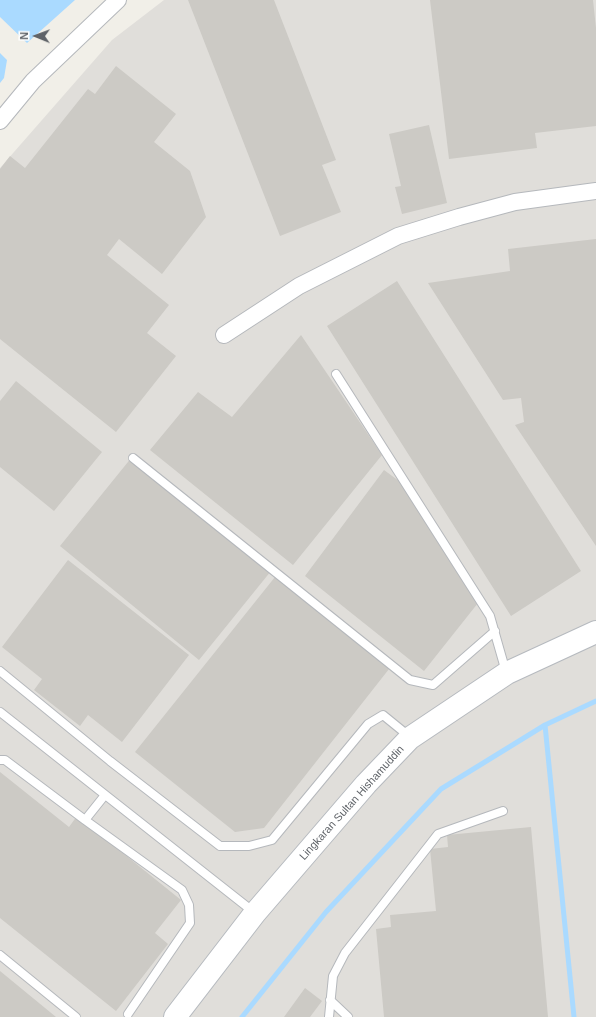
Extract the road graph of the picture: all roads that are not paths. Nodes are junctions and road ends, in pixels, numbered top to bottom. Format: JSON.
{"nodes":[{"id":1,"x":118,"y":0,"type":"edge"},
{"id":2,"x":0,"y":121,"type":"edge"},
{"id":3,"x":596,"y":191,"type":"edge"},
{"id":4,"x":224,"y":335,"type":"dead end"},
{"id":5,"x":336,"y":374,"type":"dead end"},
{"id":6,"x":133,"y":458,"type":"dead end"},
{"id":7,"x":494,"y":631,"type":"junction"},
{"id":8,"x":596,"y":632,"type":"edge"},
{"id":9,"x":0,"y":671,"type":"edge"},
{"id":10,"x":507,"y":673,"type":"junction"},
{"id":11,"x":0,"y":712,"type":"edge"},
{"id":12,"x":410,"y":738,"type":"junction"},
{"id":13,"x":0,"y":760,"type":"edge"},
{"id":14,"x":104,"y":795,"type":"junction"},
{"id":15,"x":503,"y":810,"type":"dead end"},
{"id":16,"x":86,"y":820,"type":"junction"},
{"id":17,"x":256,"y":914,"type":"junction"},
{"id":18,"x":0,"y":955,"type":"edge"},
{"id":19,"x":330,"y":1000,"type":"junction"},
{"id":20,"x":128,"y":1014,"type":"dead end"},
{"id":21,"x":76,"y":1017,"type":"edge"},
{"id":22,"x":175,"y":1017,"type":"edge"},
{"id":23,"x":329,"y":1017,"type":"edge"},
{"id":24,"x":348,"y":1017,"type":"edge"}],
"edges":[{"from":1,"to":2,"type":"street"},
{"from":3,"to":4,"type":"street"},
{"from":5,"to":7,"type":"lane"},
{"from":6,"to":7,"type":"lane"},
{"from":7,"to":10,"type":"lane"},
{"from":8,"to":10,"type":"street","name":"Lingkaran Sultan Hishamuddin"},
{"from":9,"to":12,"type":"lane"},
{"from":10,"to":12,"type":"street","name":"Lingkaran Sultan Hishamuddin"},
{"from":11,"to":14,"type":"lane"},
{"from":12,"to":17,"type":"street","name":"Lingkaran Sultan Hishamuddin"},
{"from":13,"to":16,"type":"lane"},
{"from":14,"to":16,"type":"lane"},
{"from":14,"to":17,"type":"lane"},
{"from":15,"to":19,"type":"lane"},
{"from":16,"to":20,"type":"lane"},
{"from":17,"to":22,"type":"street","name":"Lingkaran Sultan Hishamuddin"},
{"from":18,"to":21,"type":"lane"},
{"from":19,"to":23,"type":"lane"},
{"from":19,"to":24,"type":"lane"}]}
